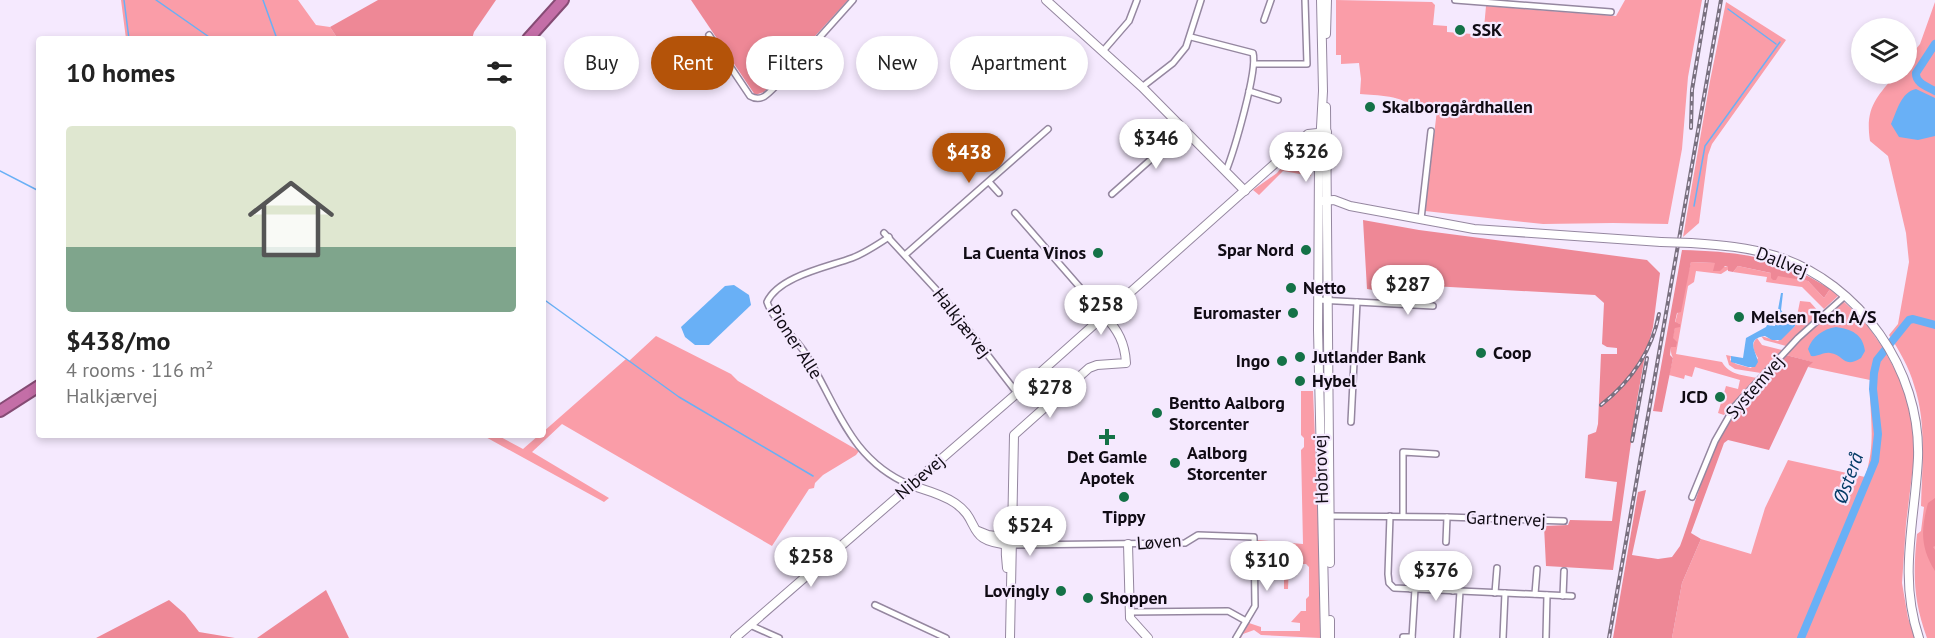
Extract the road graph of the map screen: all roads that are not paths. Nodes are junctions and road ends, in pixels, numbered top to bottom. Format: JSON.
{"nodes":[{"id":1,"x":563,"y":0,"type":"edge"},
{"id":2,"x":853,"y":0,"type":"edge"},
{"id":3,"x":1046,"y":0,"type":"edge"},
{"id":4,"x":1137,"y":0,"type":"edge"},
{"id":5,"x":1201,"y":0,"type":"edge"},
{"id":6,"x":1271,"y":0,"type":"edge"},
{"id":7,"x":1305,"y":0,"type":"edge"},
{"id":8,"x":1321,"y":0,"type":"edge"},
{"id":9,"x":1327,"y":0,"type":"edge"},
{"id":10,"x":1455,"y":0,"type":"edge"},
{"id":11,"x":1543,"y":3,"type":"edge"},
{"id":12,"x":1611,"y":12,"type":"dead end"},
{"id":13,"x":1264,"y":20,"type":"dead end"},
{"id":14,"x":709,"y":34,"type":"dead end"},
{"id":15,"x":531,"y":36,"type":"edge"},
{"id":16,"x":1191,"y":37,"type":"junction"},
{"id":17,"x":1103,"y":51,"type":"junction"},
{"id":18,"x":1255,"y":64,"type":"junction"},
{"id":19,"x":1323,"y":69,"type":"junction"},
{"id":20,"x":1142,"y":87,"type":"junction"},
{"id":21,"x":1249,"y":91,"type":"junction"},
{"id":22,"x":1278,"y":100,"type":"dead end"},
{"id":23,"x":1048,"y":129,"type":"dead end"},
{"id":24,"x":1185,"y":129,"type":"junction"},
{"id":25,"x":1431,"y":131,"type":"dead end"},
{"id":26,"x":1323,"y":135,"type":"junction"},
{"id":27,"x":1226,"y":171,"type":"junction"},
{"id":28,"x":989,"y":182,"type":"junction"},
{"id":29,"x":1245,"y":191,"type":"junction"},
{"id":30,"x":999,"y":194,"type":"dead end"},
{"id":31,"x":1112,"y":194,"type":"dead end"},
{"id":32,"x":1323,"y":203,"type":"junction"},
{"id":33,"x":1015,"y":213,"type":"dead end"},
{"id":34,"x":1421,"y":219,"type":"junction"},
{"id":35,"x":886,"y":235,"type":"joint"},
{"id":36,"x":905,"y":255,"type":"junction"},
{"id":37,"x":1845,"y":296,"type":"junction"},
{"id":38,"x":1318,"y":300,"type":"junction"},
{"id":39,"x":1327,"y":300,"type":"junction"},
{"id":40,"x":1357,"y":302,"type":"junction"},
{"id":41,"x":1433,"y":306,"type":"dead end"},
{"id":42,"x":1104,"y":315,"type":"junction"},
{"id":43,"x":36,"y":388,"type":"edge"},
{"id":44,"x":1017,"y":393,"type":"junction"},
{"id":45,"x":0,"y":411,"type":"edge"},
{"id":46,"x":1351,"y":422,"type":"dead end"},
{"id":47,"x":1436,"y":454,"type":"dead end"},
{"id":48,"x":910,"y":485,"type":"junction"},
{"id":49,"x":1692,"y":497,"type":"dead end"},
{"id":50,"x":1326,"y":516,"type":"junction"},
{"id":51,"x":1390,"y":516,"type":"junction"},
{"id":52,"x":1403,"y":516,"type":"junction"},
{"id":53,"x":1447,"y":517,"type":"junction"},
{"id":54,"x":1564,"y":522,"type":"dead end"},
{"id":55,"x":1010,"y":541,"type":"junction"},
{"id":56,"x":1446,"y":542,"type":"dead end"},
{"id":57,"x":1128,"y":544,"type":"junction"},
{"id":58,"x":1413,"y":564,"type":"dead end"},
{"id":59,"x":1455,"y":566,"type":"dead end"},
{"id":60,"x":1497,"y":568,"type":"dead end"},
{"id":61,"x":1537,"y":569,"type":"dead end"},
{"id":62,"x":1564,"y":571,"type":"dead end"},
{"id":63,"x":1413,"y":589,"type":"junction"},
{"id":64,"x":1457,"y":591,"type":"junction"},
{"id":65,"x":1495,"y":593,"type":"junction"},
{"id":66,"x":1505,"y":593,"type":"junction"},
{"id":67,"x":1535,"y":594,"type":"junction"},
{"id":68,"x":1547,"y":595,"type":"junction"},
{"id":69,"x":1563,"y":596,"type":"junction"},
{"id":70,"x":1572,"y":596,"type":"dead end"},
{"id":71,"x":875,"y":605,"type":"dead end"},
{"id":72,"x":1129,"y":612,"type":"junction"},
{"id":73,"x":1245,"y":621,"type":"junction"},
{"id":74,"x":750,"y":625,"type":"junction"},
{"id":75,"x":1403,"y":637,"type":"edge"},
{"id":76,"x":735,"y":638,"type":"edge"},
{"id":77,"x":779,"y":638,"type":"edge"},
{"id":78,"x":946,"y":638,"type":"edge"},
{"id":79,"x":1010,"y":638,"type":"edge"},
{"id":80,"x":1148,"y":638,"type":"edge"},
{"id":81,"x":1236,"y":638,"type":"edge"},
{"id":82,"x":1325,"y":638,"type":"edge"},
{"id":83,"x":1330,"y":638,"type":"edge"},
{"id":84,"x":1412,"y":638,"type":"edge"},
{"id":85,"x":1457,"y":638,"type":"edge"},
{"id":86,"x":1503,"y":638,"type":"edge"},
{"id":87,"x":1545,"y":638,"type":"edge"},
{"id":88,"x":1919,"y":638,"type":"edge"}],
"edges":[{"from":1,"to":15,"type":"highway"},
{"from":2,"to":14,"type":"street"},
{"from":3,"to":17,"type":"street"},
{"from":4,"to":17,"type":"street"},
{"from":5,"to":16,"type":"street"},
{"from":6,"to":13,"type":"street"},
{"from":7,"to":18,"type":"street"},
{"from":8,"to":19,"type":"street","name":"Hobrovej"},
{"from":9,"to":19,"type":"street","name":"Hobrovej"},
{"from":10,"to":11,"type":"street"},
{"from":11,"to":12,"type":"street"},
{"from":16,"to":18,"type":"street"},
{"from":16,"to":20,"type":"street"},
{"from":17,"to":20,"type":"street"},
{"from":18,"to":21,"type":"street"},
{"from":19,"to":26,"type":"street","name":"Hobrovej"},
{"from":20,"to":24,"type":"street"},
{"from":21,"to":22,"type":"street"},
{"from":21,"to":27,"type":"street"},
{"from":23,"to":28,"type":"street"},
{"from":24,"to":27,"type":"street"},
{"from":24,"to":31,"type":"street"},
{"from":25,"to":34,"type":"street"},
{"from":26,"to":29,"type":"street","name":"Nibevej"},
{"from":26,"to":32,"type":"street","name":"Hobrovej"},
{"from":27,"to":29,"type":"street"},
{"from":28,"to":30,"type":"street"},
{"from":28,"to":36,"type":"street"},
{"from":29,"to":42,"type":"street","name":"Nibevej"},
{"from":32,"to":34,"type":"street","name":"Dallvej"},
{"from":32,"to":38,"type":"street","name":"Hobrovej"},
{"from":32,"to":39,"type":"street","name":"Hobrovej"},
{"from":33,"to":42,"type":"street"},
{"from":34,"to":37,"type":"street","name":"Dallvej","bridge":true},
{"from":35,"to":36,"type":"street","name":"Halkjærvej"},
{"from":35,"to":48,"type":"street","name":"Pioner Alle"},
{"from":36,"to":44,"type":"street","name":"Halkjærvej"},
{"from":37,"to":49,"type":"street","name":"Systemvej"},
{"from":37,"to":88,"type":"street","name":"Dallvej"},
{"from":38,"to":39,"type":"street"},
{"from":38,"to":50,"type":"street","name":"Hobrovej"},
{"from":39,"to":40,"type":"street"},
{"from":39,"to":50,"type":"street","name":"Hobrovej"},
{"from":40,"to":41,"type":"street"},
{"from":40,"to":46,"type":"street","name":"Hobrovej"},
{"from":42,"to":44,"type":"street","name":"Nibevej"},
{"from":42,"to":55,"type":"street"},
{"from":43,"to":45,"type":"highway"},
{"from":44,"to":48,"type":"street","name":"Nibevej"},
{"from":47,"to":52,"type":"street"},
{"from":48,"to":55,"type":"street"},
{"from":48,"to":74,"type":"street","name":"Nibevej"},
{"from":50,"to":51,"type":"street","name":"Gartnervej"},
{"from":50,"to":82,"type":"street","name":"Hobrovej"},
{"from":50,"to":83,"type":"street","name":"Hobrovej"},
{"from":51,"to":52,"type":"street","name":"Gartnervej"},
{"from":51,"to":63,"type":"street"},
{"from":52,"to":53,"type":"street","name":"Gartnervej"},
{"from":53,"to":54,"type":"street","name":"Gartnervej"},
{"from":53,"to":56,"type":"street","name":"Gartnervej"},
{"from":55,"to":57,"type":"street","name":"Løven"},
{"from":55,"to":79,"type":"street"},
{"from":57,"to":72,"type":"street"},
{"from":57,"to":73,"type":"street","name":"Løven"},
{"from":58,"to":63,"type":"street"},
{"from":59,"to":64,"type":"street"},
{"from":60,"to":65,"type":"street"},
{"from":61,"to":67,"type":"street"},
{"from":62,"to":69,"type":"street"},
{"from":63,"to":64,"type":"street"},
{"from":63,"to":84,"type":"street"},
{"from":64,"to":65,"type":"street"},
{"from":64,"to":85,"type":"street"},
{"from":65,"to":66,"type":"street"},
{"from":66,"to":67,"type":"street"},
{"from":66,"to":86,"type":"street"},
{"from":67,"to":68,"type":"street"},
{"from":68,"to":69,"type":"street"},
{"from":68,"to":87,"type":"street"},
{"from":69,"to":70,"type":"street"},
{"from":71,"to":78,"type":"street"},
{"from":72,"to":73,"type":"street"},
{"from":72,"to":80,"type":"street"},
{"from":73,"to":81,"type":"street","name":"Løven"},
{"from":74,"to":76,"type":"street","name":"Nibevej"},
{"from":74,"to":77,"type":"street"},
{"from":75,"to":84,"type":"street"}]}
